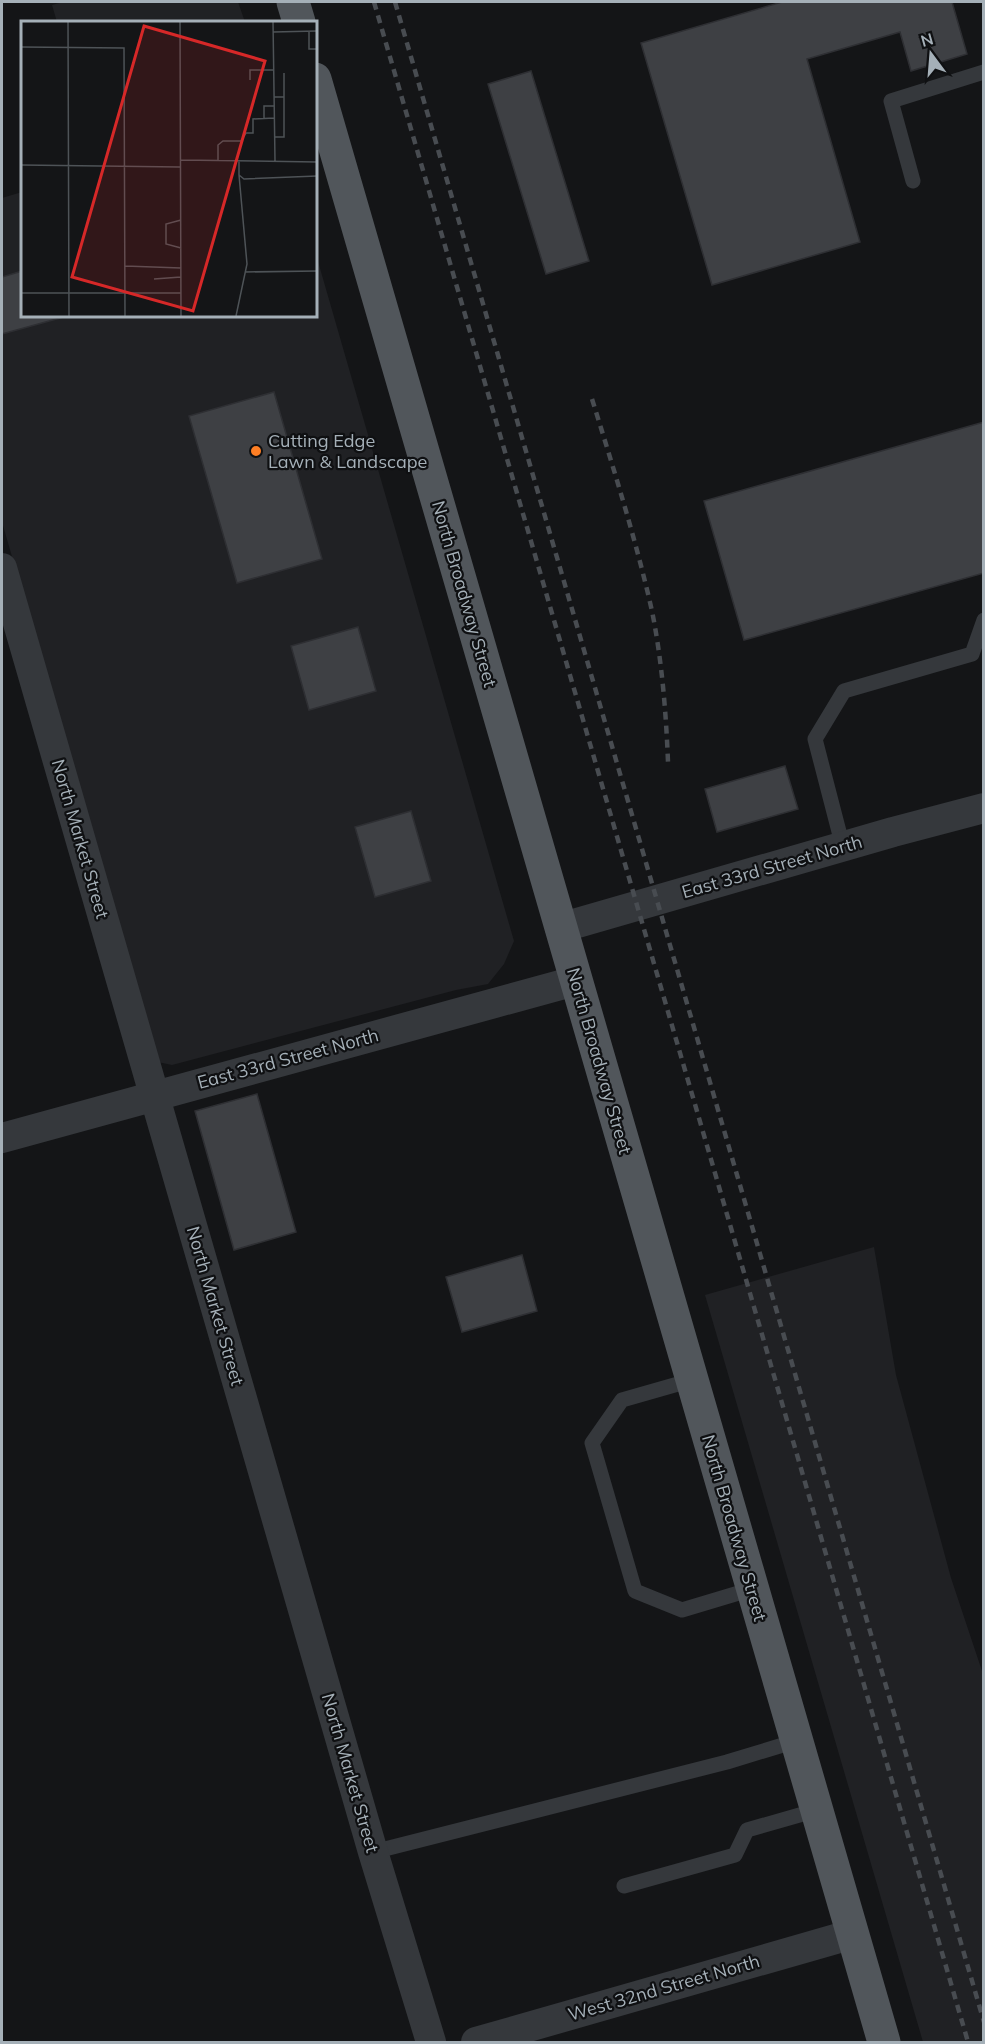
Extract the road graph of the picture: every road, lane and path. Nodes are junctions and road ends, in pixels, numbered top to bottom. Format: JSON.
{"nodes":[{"id":1,"x":292,"y":2,"type":"edge"},
{"id":2,"x":299,"y":21,"type":"edge"},
{"id":3,"x":984,"y":72,"type":"edge"},
{"id":4,"x":316,"y":82,"type":"edge"},
{"id":5,"x":913,"y":181,"type":"dead end"},
{"id":6,"x":2,"y":568,"type":"edge"},
{"id":7,"x":984,"y":620,"type":"edge"},
{"id":8,"x":984,"y":808,"type":"edge"},
{"id":9,"x":843,"y":847,"type":"junction"},
{"id":10,"x":560,"y":928,"type":"junction"},
{"id":11,"x":575,"y":981,"type":"junction"},
{"id":12,"x":154,"y":1096,"type":"junction"},
{"id":13,"x":2,"y":1138,"type":"edge"},
{"id":14,"x":692,"y":1380,"type":"junction"},
{"id":15,"x":753,"y":1589,"type":"junction"},
{"id":16,"x":796,"y":1741,"type":"junction"},
{"id":17,"x":817,"y":1810,"type":"junction"},
{"id":18,"x":373,"y":1852,"type":"junction"},
{"id":19,"x":624,"y":1886,"type":"dead end"},
{"id":20,"x":853,"y":1934,"type":"junction"},
{"id":21,"x":431,"y":2043,"type":"edge"},
{"id":22,"x":476,"y":2043,"type":"edge"},
{"id":23,"x":884,"y":2043,"type":"edge"}],
"edges":[{"from":1,"to":2,"type":"main road"},
{"from":3,"to":5,"type":"lane"},
{"from":4,"to":10,"type":"main road","name":"North Broadway Street"},
{"from":6,"to":12,"type":"street","name":"North Market Street"},
{"from":7,"to":9,"type":"lane"},
{"from":8,"to":9,"type":"street","name":"East 33rd Street North"},
{"from":9,"to":10,"type":"street","name":"East 33rd Street North"},
{"from":10,"to":11,"type":"main road","name":"North Broadway Street"},
{"from":11,"to":12,"type":"street","name":"East 33rd Street North"},
{"from":11,"to":14,"type":"main road","name":"North Broadway Street"},
{"from":12,"to":13,"type":"street","name":"East 33rd Street North"},
{"from":12,"to":18,"type":"street","name":"North Market Street"},
{"from":14,"to":15,"type":"main road","name":"North Broadway Street"},
{"from":14,"to":15,"type":"lane"},
{"from":15,"to":16,"type":"main road","name":"North Broadway Street"},
{"from":16,"to":17,"type":"main road","name":"North Broadway Street"},
{"from":16,"to":18,"type":"lane"},
{"from":17,"to":19,"type":"lane"},
{"from":17,"to":20,"type":"main road","name":"North Broadway Street"},
{"from":18,"to":21,"type":"street","name":"North Market Street"},
{"from":20,"to":22,"type":"street","name":"West 32nd Street North"},
{"from":20,"to":23,"type":"main road","name":"North Broadway Street"}]}
